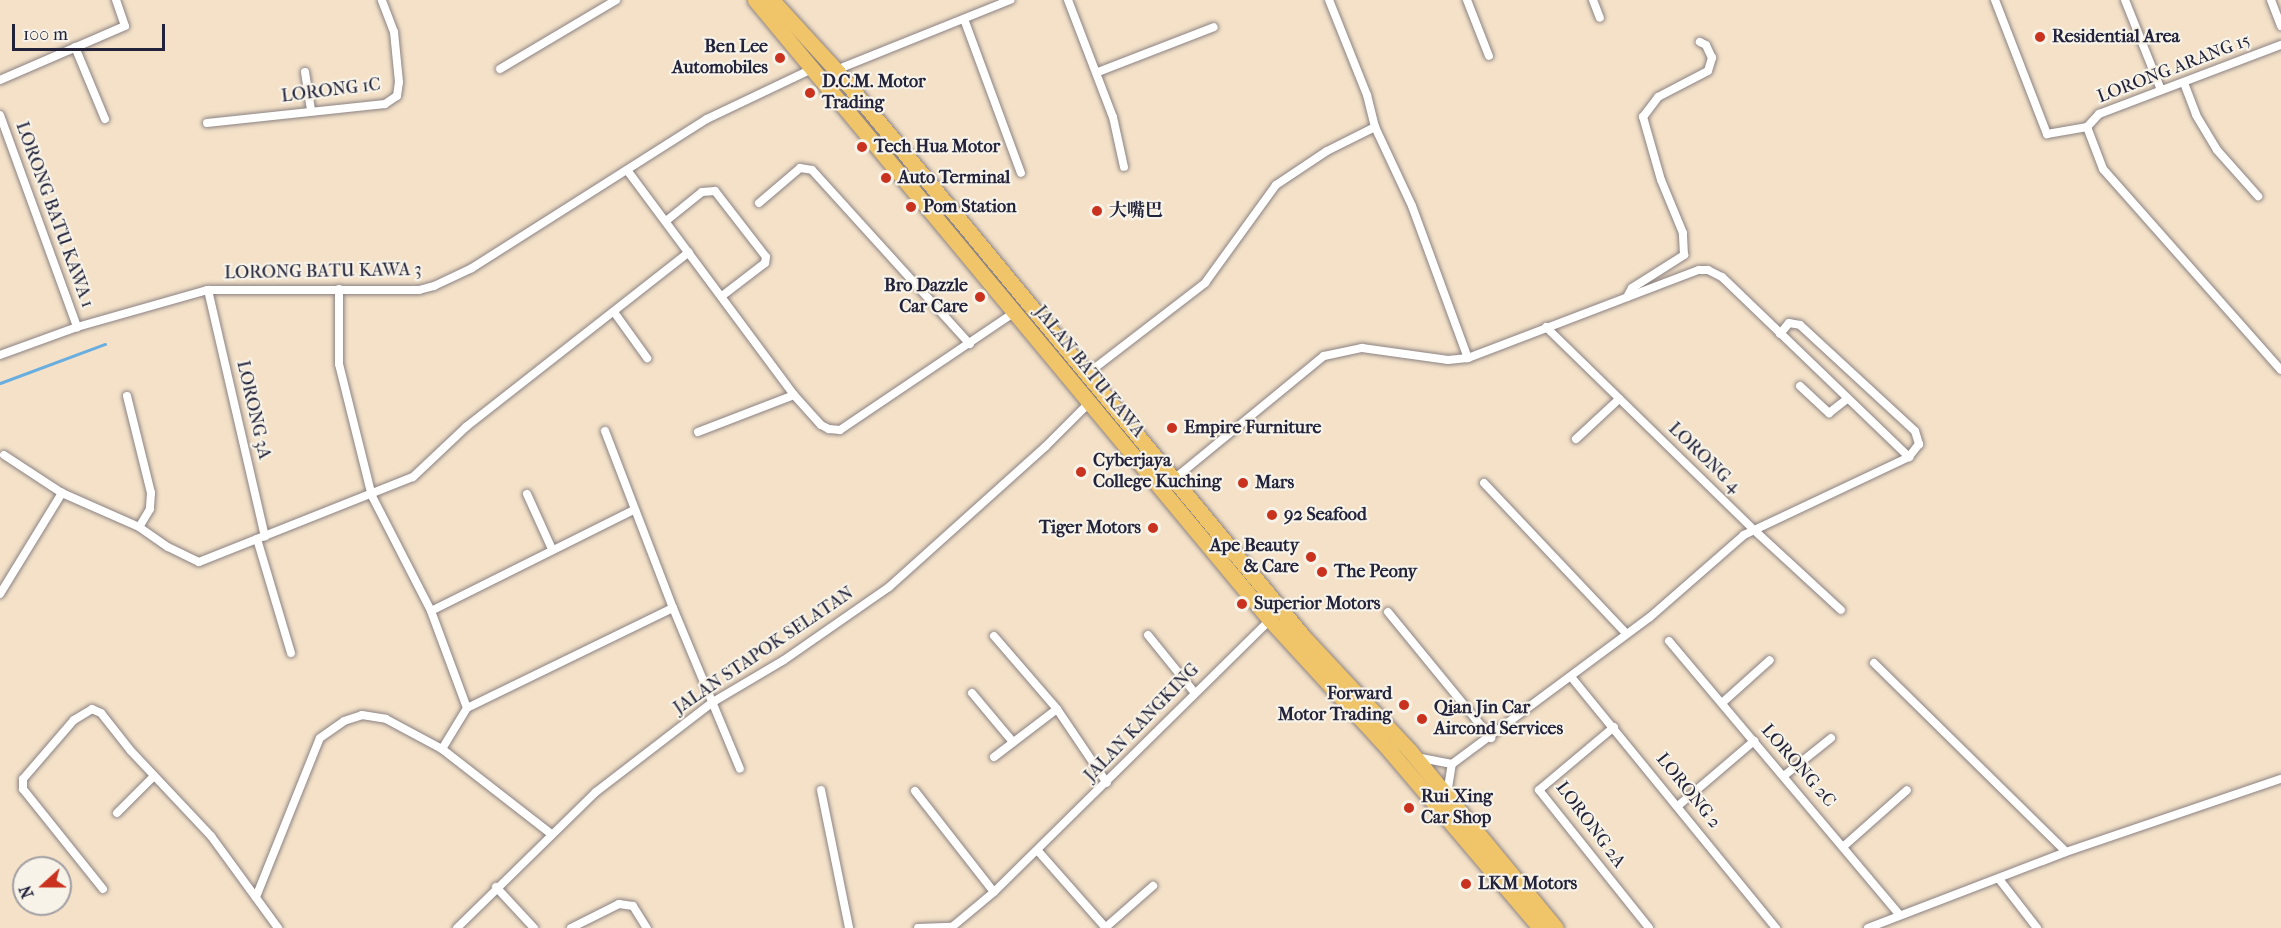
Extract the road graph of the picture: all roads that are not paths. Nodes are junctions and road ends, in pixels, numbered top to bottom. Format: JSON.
{"nodes":[{"id":1,"x":116,"y":0,"type":"edge"},
{"id":2,"x":382,"y":0,"type":"edge"},
{"id":3,"x":616,"y":0,"type":"edge"},
{"id":4,"x":755,"y":0,"type":"edge"},
{"id":5,"x":772,"y":0,"type":"edge"},
{"id":6,"x":1068,"y":0,"type":"edge"},
{"id":7,"x":1329,"y":0,"type":"edge"},
{"id":8,"x":1467,"y":0,"type":"edge"},
{"id":9,"x":1593,"y":0,"type":"edge"},
{"id":10,"x":1995,"y":0,"type":"edge"},
{"id":11,"x":2125,"y":0,"type":"edge"},
{"id":12,"x":2271,"y":0,"type":"edge"},
{"id":13,"x":1006,"y":1,"type":"edge"},
{"id":14,"x":1600,"y":18,"type":"dead end"},
{"id":15,"x":964,"y":19,"type":"junction"},
{"id":16,"x":2281,"y":26,"type":"edge"},
{"id":17,"x":1214,"y":27,"type":"dead end"},
{"id":18,"x":1700,"y":42,"type":"dead end"},
{"id":19,"x":2281,"y":45,"type":"edge"},
{"id":20,"x":75,"y":47,"type":"junction"},
{"id":21,"x":1489,"y":56,"type":"dead end"},
{"id":22,"x":814,"y":68,"type":"junction"},
{"id":23,"x":500,"y":69,"type":"dead end"},
{"id":24,"x":836,"y":70,"type":"junction"},
{"id":25,"x":305,"y":72,"type":"dead end"},
{"id":26,"x":1098,"y":72,"type":"junction"},
{"id":27,"x":0,"y":80,"type":"edge"},
{"id":28,"x":2184,"y":83,"type":"junction"},
{"id":29,"x":2160,"y":90,"type":"junction"},
{"id":30,"x":311,"y":110,"type":"junction"},
{"id":31,"x":0,"y":116,"type":"edge"},
{"id":32,"x":105,"y":119,"type":"dead end"},
{"id":33,"x":207,"y":123,"type":"dead end"},
{"id":34,"x":1375,"y":127,"type":"junction"},
{"id":35,"x":2087,"y":127,"type":"junction"},
{"id":36,"x":1124,"y":167,"type":"dead end"},
{"id":37,"x":627,"y":170,"type":"junction"},
{"id":38,"x":1022,"y":173,"type":"dead end"},
{"id":39,"x":2258,"y":196,"type":"dead end"},
{"id":40,"x":759,"y":203,"type":"dead end"},
{"id":41,"x":666,"y":221,"type":"junction"},
{"id":42,"x":689,"y":252,"type":"junction"},
{"id":43,"x":339,"y":289,"type":"junction"},
{"id":44,"x":208,"y":290,"type":"junction"},
{"id":45,"x":722,"y":296,"type":"junction"},
{"id":46,"x":1627,"y":297,"type":"junction"},
{"id":47,"x":614,"y":312,"type":"junction"},
{"id":48,"x":1015,"y":312,"type":"junction"},
{"id":49,"x":77,"y":327,"type":"junction"},
{"id":50,"x":1546,"y":327,"type":"junction"},
{"id":51,"x":1780,"y":334,"type":"junction"},
{"id":52,"x":970,"y":344,"type":"junction"},
{"id":53,"x":0,"y":355,"type":"edge"},
{"id":54,"x":646,"y":357,"type":"dead end"},
{"id":55,"x":1468,"y":358,"type":"junction"},
{"id":56,"x":2281,"y":370,"type":"edge"},
{"id":57,"x":1088,"y":374,"type":"junction"},
{"id":58,"x":1800,"y":386,"type":"dead end"},
{"id":59,"x":794,"y":395,"type":"junction"},
{"id":60,"x":127,"y":396,"type":"dead end"},
{"id":61,"x":1619,"y":399,"type":"junction"},
{"id":62,"x":1847,"y":399,"type":"junction"},
{"id":63,"x":1089,"y":403,"type":"junction"},
{"id":64,"x":605,"y":431,"type":"dead end"},
{"id":65,"x":698,"y":432,"type":"dead end"},
{"id":66,"x":1576,"y":439,"type":"dead end"},
{"id":67,"x":4,"y":455,"type":"dead end"},
{"id":68,"x":1909,"y":457,"type":"junction"},
{"id":69,"x":1174,"y":479,"type":"junction"},
{"id":70,"x":1484,"y":483,"type":"dead end"},
{"id":71,"x":62,"y":493,"type":"junction"},
{"id":72,"x":527,"y":494,"type":"dead end"},
{"id":73,"x":372,"y":496,"type":"junction"},
{"id":74,"x":634,"y":510,"type":"junction"},
{"id":75,"x":140,"y":527,"type":"junction"},
{"id":76,"x":1754,"y":530,"type":"junction"},
{"id":77,"x":261,"y":538,"type":"junction"},
{"id":78,"x":552,"y":549,"type":"junction"},
{"id":79,"x":0,"y":594,"type":"edge"},
{"id":80,"x":673,"y":608,"type":"junction"},
{"id":81,"x":1841,"y":610,"type":"dead end"},
{"id":82,"x":431,"y":611,"type":"junction"},
{"id":83,"x":1388,"y":612,"type":"dead end"},
{"id":84,"x":1270,"y":620,"type":"junction"},
{"id":85,"x":1626,"y":633,"type":"junction"},
{"id":86,"x":1148,"y":634,"type":"dead end"},
{"id":87,"x":994,"y":636,"type":"dead end"},
{"id":88,"x":1670,"y":641,"type":"dead end"},
{"id":89,"x":291,"y":653,"type":"dead end"},
{"id":90,"x":1770,"y":660,"type":"dead end"},
{"id":91,"x":1874,"y":663,"type":"dead end"},
{"id":92,"x":1572,"y":678,"type":"junction"},
{"id":93,"x":1194,"y":692,"type":"junction"},
{"id":94,"x":972,"y":693,"type":"dead end"},
{"id":95,"x":712,"y":702,"type":"junction"},
{"id":96,"x":1722,"y":703,"type":"junction"},
{"id":97,"x":467,"y":708,"type":"junction"},
{"id":98,"x":1056,"y":709,"type":"junction"},
{"id":99,"x":1614,"y":727,"type":"junction"},
{"id":100,"x":1491,"y":738,"type":"junction"},
{"id":101,"x":1831,"y":738,"type":"dead end"},
{"id":102,"x":1754,"y":741,"type":"junction"},
{"id":103,"x":1013,"y":742,"type":"junction"},
{"id":104,"x":442,"y":749,"type":"junction"},
{"id":105,"x":1410,"y":751,"type":"junction"},
{"id":106,"x":994,"y":757,"type":"dead end"},
{"id":107,"x":1452,"y":764,"type":"junction"},
{"id":108,"x":740,"y":769,"type":"dead end"},
{"id":109,"x":1785,"y":775,"type":"junction"},
{"id":110,"x":154,"y":776,"type":"junction"},
{"id":111,"x":2281,"y":779,"type":"edge"},
{"id":112,"x":1107,"y":783,"type":"junction"},
{"id":113,"x":821,"y":790,"type":"dead end"},
{"id":114,"x":1907,"y":790,"type":"dead end"},
{"id":115,"x":915,"y":791,"type":"dead end"},
{"id":116,"x":1679,"y":805,"type":"junction"},
{"id":117,"x":117,"y":813,"type":"dead end"},
{"id":118,"x":1461,"y":814,"type":"junction"},
{"id":119,"x":551,"y":834,"type":"junction"},
{"id":120,"x":1844,"y":846,"type":"junction"},
{"id":121,"x":1038,"y":851,"type":"junction"},
{"id":122,"x":2066,"y":852,"type":"junction"},
{"id":123,"x":1999,"y":879,"type":"junction"},
{"id":124,"x":1154,"y":886,"type":"dead end"},
{"id":125,"x":496,"y":887,"type":"junction"},
{"id":126,"x":103,"y":889,"type":"dead end"},
{"id":127,"x":994,"y":892,"type":"junction"},
{"id":128,"x":255,"y":897,"type":"junction"},
{"id":129,"x":1899,"y":914,"type":"junction"},
{"id":130,"x":278,"y":928,"type":"edge"},
{"id":131,"x":457,"y":928,"type":"edge"},
{"id":132,"x":534,"y":928,"type":"edge"},
{"id":133,"x":571,"y":928,"type":"edge"},
{"id":134,"x":647,"y":928,"type":"edge"},
{"id":135,"x":849,"y":928,"type":"edge"},
{"id":136,"x":918,"y":928,"type":"edge"},
{"id":137,"x":952,"y":928,"type":"edge"},
{"id":138,"x":1105,"y":928,"type":"edge"},
{"id":139,"x":1540,"y":928,"type":"edge"},
{"id":140,"x":1556,"y":928,"type":"edge"},
{"id":141,"x":1649,"y":928,"type":"edge"},
{"id":142,"x":1776,"y":928,"type":"edge"},
{"id":143,"x":1868,"y":928,"type":"edge"},
{"id":144,"x":2037,"y":928,"type":"edge"}],
"edges":[{"from":1,"to":20,"type":"street"},
{"from":2,"to":30,"type":"street","name":"LORONG 1C"},
{"from":3,"to":23,"type":"street"},
{"from":4,"to":22,"type":"highway","name":"JALAN BATU KAWA"},
{"from":5,"to":24,"type":"highway","name":"JALAN BATU KAWA"},
{"from":6,"to":26,"type":"street"},
{"from":7,"to":34,"type":"street"},
{"from":8,"to":21,"type":"street"},
{"from":9,"to":14,"type":"street"},
{"from":10,"to":35,"type":"street","name":"LORONG ARANG 15"},
{"from":11,"to":29,"type":"street"},
{"from":12,"to":16,"type":"street"},
{"from":13,"to":15,"type":"street"},
{"from":15,"to":24,"type":"street"},
{"from":15,"to":38,"type":"street"},
{"from":17,"to":26,"type":"street"},
{"from":18,"to":46,"type":"street"},
{"from":19,"to":28,"type":"street","name":"LORONG ARANG 15"},
{"from":20,"to":27,"type":"street"},
{"from":20,"to":32,"type":"street"},
{"from":22,"to":37,"type":"street","name":"LORONG BATU KAWA 3"},
{"from":22,"to":48,"type":"highway","name":"JALAN BATU KAWA"},
{"from":24,"to":57,"type":"highway","name":"JALAN BATU KAWA"},
{"from":25,"to":30,"type":"street"},
{"from":26,"to":36,"type":"street"},
{"from":28,"to":29,"type":"street","name":"LORONG ARANG 15"},
{"from":28,"to":39,"type":"street"},
{"from":29,"to":35,"type":"street","name":"LORONG ARANG 15"},
{"from":30,"to":33,"type":"street","name":"LORONG 1C"},
{"from":31,"to":49,"type":"street","name":"LORONG BATU KAWA 1"},
{"from":34,"to":55,"type":"street"},
{"from":34,"to":57,"type":"street"},
{"from":35,"to":56,"type":"street"},
{"from":37,"to":41,"type":"street"},
{"from":37,"to":43,"type":"street","name":"LORONG BATU KAWA 3"},
{"from":40,"to":52,"type":"street"},
{"from":41,"to":42,"type":"street"},
{"from":41,"to":45,"type":"street"},
{"from":42,"to":45,"type":"street"},
{"from":42,"to":47,"type":"street"},
{"from":43,"to":44,"type":"street","name":"LORONG BATU KAWA 3"},
{"from":43,"to":73,"type":"street"},
{"from":44,"to":49,"type":"street","name":"LORONG BATU KAWA 3"},
{"from":44,"to":77,"type":"street","name":"LORONG 3A"},
{"from":45,"to":59,"type":"street"},
{"from":46,"to":50,"type":"street"},
{"from":46,"to":51,"type":"street"},
{"from":47,"to":54,"type":"street"},
{"from":47,"to":73,"type":"street"},
{"from":48,"to":52,"type":"street"},
{"from":48,"to":63,"type":"highway","name":"JALAN BATU KAWA"},
{"from":49,"to":53,"type":"street","name":"LORONG BATU KAWA 3"},
{"from":50,"to":55,"type":"street"},
{"from":50,"to":61,"type":"street","name":"LORONG 4"},
{"from":51,"to":62,"type":"street"},
{"from":51,"to":68,"type":"street"},
{"from":52,"to":59,"type":"street"},
{"from":55,"to":69,"type":"street"},
{"from":57,"to":69,"type":"highway","name":"JALAN BATU KAWA"},
{"from":58,"to":62,"type":"street"},
{"from":59,"to":65,"type":"street"},
{"from":60,"to":75,"type":"street"},
{"from":61,"to":66,"type":"street"},
{"from":61,"to":76,"type":"street","name":"LORONG 4"},
{"from":62,"to":68,"type":"street"},
{"from":63,"to":84,"type":"highway","name":"JALAN BATU KAWA"},
{"from":63,"to":95,"type":"street","name":"JALAN STAPOK SELATAN"},
{"from":64,"to":74,"type":"street"},
{"from":67,"to":71,"type":"street"},
{"from":68,"to":76,"type":"street"},
{"from":69,"to":105,"type":"highway","name":"JALAN BATU KAWA"},
{"from":70,"to":85,"type":"street"},
{"from":71,"to":75,"type":"street"},
{"from":71,"to":79,"type":"street"},
{"from":72,"to":78,"type":"street"},
{"from":73,"to":77,"type":"street"},
{"from":73,"to":82,"type":"street"},
{"from":74,"to":78,"type":"street"},
{"from":74,"to":80,"type":"street"},
{"from":75,"to":77,"type":"street"},
{"from":76,"to":81,"type":"street","name":"LORONG 4"},
{"from":76,"to":85,"type":"street"},
{"from":77,"to":89,"type":"street","name":"LORONG 3A"},
{"from":78,"to":82,"type":"street"},
{"from":80,"to":95,"type":"street"},
{"from":80,"to":97,"type":"street"},
{"from":82,"to":97,"type":"street"},
{"from":83,"to":100,"type":"street"},
{"from":84,"to":93,"type":"street","name":"JALAN KANGKING"},
{"from":84,"to":139,"type":"highway","name":"JALAN BATU KAWA"},
{"from":85,"to":92,"type":"street"},
{"from":86,"to":93,"type":"street"},
{"from":87,"to":98,"type":"street"},
{"from":88,"to":96,"type":"street","name":"LORONG 2C"},
{"from":90,"to":96,"type":"street"},
{"from":91,"to":122,"type":"street"},
{"from":92,"to":99,"type":"street","name":"LORONG 2"},
{"from":92,"to":100,"type":"street"},
{"from":93,"to":112,"type":"street","name":"JALAN KANGKING"},
{"from":94,"to":103,"type":"street"},
{"from":95,"to":108,"type":"street"},
{"from":95,"to":119,"type":"street","name":"JALAN STAPOK SELATAN"},
{"from":96,"to":102,"type":"street","name":"LORONG 2C"},
{"from":97,"to":104,"type":"street"},
{"from":98,"to":103,"type":"street"},
{"from":98,"to":112,"type":"street"},
{"from":99,"to":116,"type":"street","name":"LORONG 2"},
{"from":99,"to":141,"type":"street","name":"LORONG 2A"},
{"from":100,"to":107,"type":"street"},
{"from":101,"to":109,"type":"street"},
{"from":102,"to":109,"type":"street","name":"LORONG 2C"},
{"from":102,"to":116,"type":"street"},
{"from":103,"to":106,"type":"street"},
{"from":104,"to":119,"type":"street"},
{"from":104,"to":128,"type":"street"},
{"from":105,"to":107,"type":"street"},
{"from":105,"to":118,"type":"highway","name":"JALAN BATU KAWA"},
{"from":107,"to":118,"type":"street"},
{"from":109,"to":120,"type":"street","name":"LORONG 2C"},
{"from":110,"to":117,"type":"street"},
{"from":110,"to":126,"type":"street"},
{"from":110,"to":128,"type":"street"},
{"from":111,"to":122,"type":"street"},
{"from":112,"to":121,"type":"street","name":"JALAN KANGKING"},
{"from":113,"to":135,"type":"street"},
{"from":114,"to":120,"type":"street"},
{"from":115,"to":127,"type":"street"},
{"from":116,"to":142,"type":"street","name":"LORONG 2"},
{"from":118,"to":140,"type":"highway","name":"JALAN BATU KAWA"},
{"from":119,"to":125,"type":"street","name":"JALAN STAPOK SELATAN"},
{"from":120,"to":129,"type":"street","name":"LORONG 2C"},
{"from":121,"to":127,"type":"street","name":"JALAN KANGKING"},
{"from":121,"to":138,"type":"street"},
{"from":122,"to":123,"type":"street"},
{"from":123,"to":129,"type":"street"},
{"from":123,"to":144,"type":"street"},
{"from":124,"to":138,"type":"street"},
{"from":125,"to":131,"type":"street","name":"JALAN STAPOK SELATAN"},
{"from":125,"to":132,"type":"street"},
{"from":127,"to":137,"type":"street","name":"JALAN KANGKING"},
{"from":128,"to":130,"type":"street"},
{"from":129,"to":143,"type":"street"},
{"from":133,"to":134,"type":"street"},
{"from":136,"to":137,"type":"street"}]}
